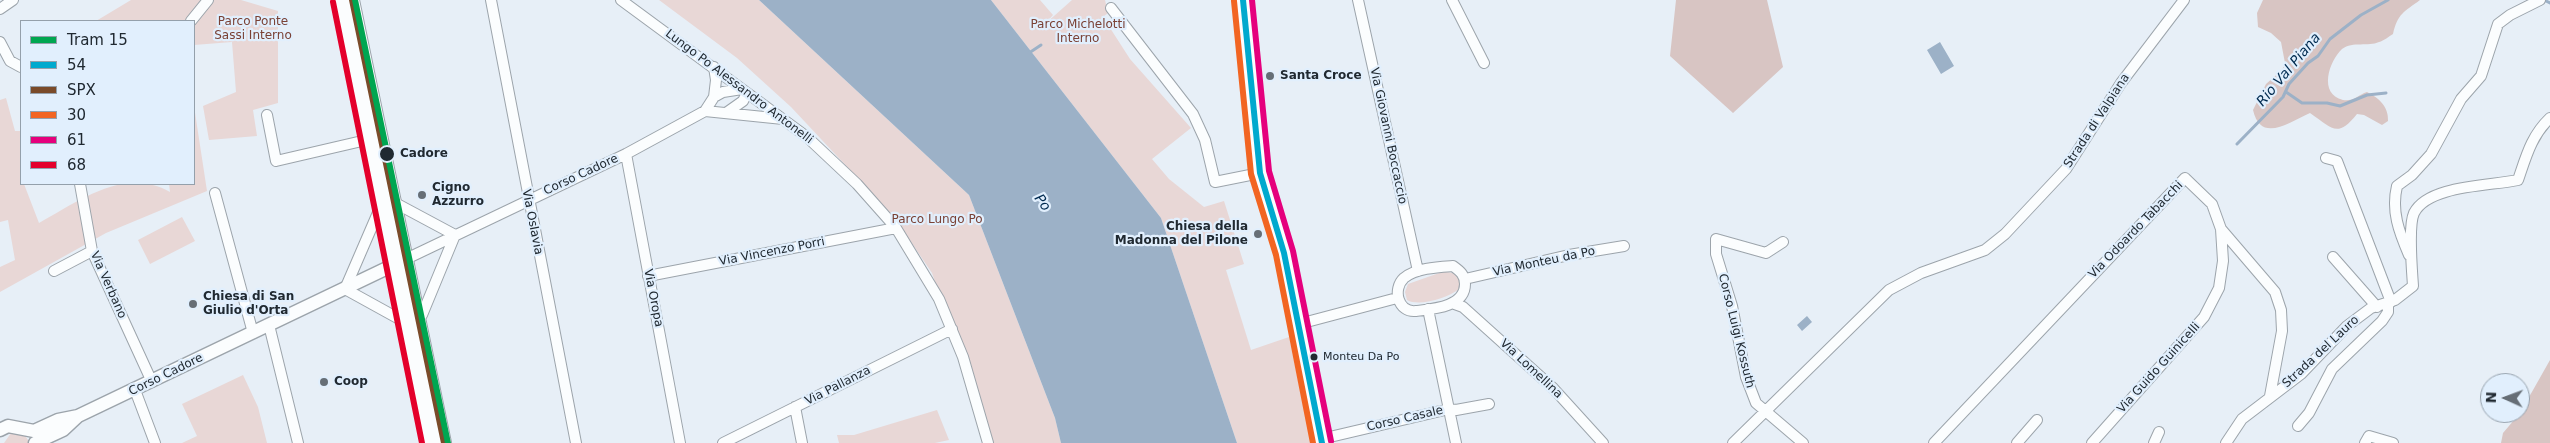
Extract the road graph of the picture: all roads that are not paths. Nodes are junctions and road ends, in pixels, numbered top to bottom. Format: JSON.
{"nodes":[{"id":1,"x":13,"y":0,"type":"edge"},
{"id":2,"x":208,"y":0,"type":"edge"},
{"id":3,"x":342,"y":0,"type":"edge"},
{"id":4,"x":352,"y":0,"type":"edge"},
{"id":5,"x":491,"y":0,"type":"edge"},
{"id":6,"x":621,"y":0,"type":"edge"},
{"id":7,"x":1243,"y":0,"type":"edge"},
{"id":8,"x":1358,"y":0,"type":"edge"},
{"id":9,"x":1452,"y":0,"type":"edge"},
{"id":10,"x":2184,"y":0,"type":"edge"},
{"id":11,"x":2540,"y":0,"type":"edge"},
{"id":12,"x":1111,"y":8,"type":"dead end"},
{"id":13,"x":0,"y":9,"type":"edge"},
{"id":14,"x":192,"y":20,"type":"edge"},
{"id":15,"x":0,"y":42,"type":"edge"},
{"id":16,"x":1484,"y":63,"type":"dead end"},
{"id":17,"x":20,"y":67,"type":"edge"},
{"id":18,"x":714,"y":67,"type":"junction"},
{"id":19,"x":744,"y":91,"type":"junction"},
{"id":20,"x":714,"y":97,"type":"junction"},
{"id":21,"x":705,"y":111,"type":"junction"},
{"id":22,"x":726,"y":113,"type":"junction"},
{"id":23,"x":267,"y":115,"type":"dead end"},
{"id":24,"x":2550,"y":118,"type":"edge"},
{"id":25,"x":784,"y":119,"type":"junction"},
{"id":26,"x":375,"y":138,"type":"junction"},
{"id":27,"x":626,"y":154,"type":"junction"},
{"id":28,"x":2326,"y":158,"type":"dead end"},
{"id":29,"x":1260,"y":172,"type":"junction"},
{"id":30,"x":80,"y":185,"type":"edge"},
{"id":31,"x":215,"y":193,"type":"dead end"},
{"id":32,"x":528,"y":200,"type":"junction"},
{"id":33,"x":390,"y":207,"type":"junction"},
{"id":34,"x":896,"y":228,"type":"junction"},
{"id":35,"x":2221,"y":229,"type":"junction"},
{"id":36,"x":455,"y":234,"type":"junction"},
{"id":37,"x":1783,"y":242,"type":"dead end"},
{"id":38,"x":1624,"y":246,"type":"dead end"},
{"id":39,"x":92,"y":251,"type":"junction"},
{"id":40,"x":2333,"y":257,"type":"dead end"},
{"id":41,"x":2412,"y":261,"type":"junction"},
{"id":42,"x":401,"y":262,"type":"junction"},
{"id":43,"x":54,"y":271,"type":"dead end"},
{"id":44,"x":1418,"y":272,"type":"junction"},
{"id":45,"x":648,"y":276,"type":"junction"},
{"id":46,"x":1465,"y":279,"type":"junction"},
{"id":47,"x":345,"y":289,"type":"junction"},
{"id":48,"x":1398,"y":298,"type":"junction"},
{"id":49,"x":1452,"y":303,"type":"junction"},
{"id":50,"x":2390,"y":303,"type":"junction"},
{"id":51,"x":2377,"y":307,"type":"junction"},
{"id":52,"x":1428,"y":309,"type":"junction"},
{"id":53,"x":413,"y":318,"type":"junction"},
{"id":54,"x":1299,"y":324,"type":"junction"},
{"id":55,"x":270,"y":325,"type":"junction"},
{"id":56,"x":952,"y":329,"type":"junction"},
{"id":57,"x":253,"y":333,"type":"junction"},
{"id":58,"x":152,"y":382,"type":"junction"},
{"id":59,"x":135,"y":390,"type":"junction"},
{"id":60,"x":2270,"y":396,"type":"junction"},
{"id":61,"x":1489,"y":404,"type":"dead end"},
{"id":62,"x":795,"y":408,"type":"junction"},
{"id":63,"x":1449,"y":409,"type":"junction"},
{"id":64,"x":1767,"y":412,"type":"junction"},
{"id":65,"x":78,"y":416,"type":"junction"},
{"id":66,"x":2036,"y":420,"type":"dead end"},
{"id":67,"x":7,"y":426,"type":"edge"},
{"id":68,"x":2298,"y":426,"type":"dead end"},
{"id":69,"x":2159,"y":432,"type":"dead end"},
{"id":70,"x":1321,"y":441,"type":"edge"},
{"id":71,"x":2228,"y":442,"type":"edge"},
{"id":72,"x":28,"y":443,"type":"edge"},
{"id":73,"x":35,"y":443,"type":"edge"},
{"id":74,"x":155,"y":443,"type":"edge"},
{"id":75,"x":298,"y":443,"type":"edge"},
{"id":76,"x":432,"y":443,"type":"edge"},
{"id":77,"x":444,"y":443,"type":"edge"},
{"id":78,"x":576,"y":443,"type":"edge"},
{"id":79,"x":680,"y":443,"type":"edge"},
{"id":80,"x":723,"y":443,"type":"edge"},
{"id":81,"x":802,"y":443,"type":"edge"},
{"id":82,"x":988,"y":443,"type":"edge"},
{"id":83,"x":1456,"y":443,"type":"edge"},
{"id":84,"x":1603,"y":443,"type":"edge"},
{"id":85,"x":1733,"y":443,"type":"edge"},
{"id":86,"x":1803,"y":443,"type":"edge"},
{"id":87,"x":1934,"y":443,"type":"edge"},
{"id":88,"x":2017,"y":443,"type":"edge"},
{"id":89,"x":2092,"y":443,"type":"edge"},
{"id":90,"x":2154,"y":443,"type":"edge"},
{"id":91,"x":2365,"y":443,"type":"edge"},
{"id":92,"x":2393,"y":443,"type":"edge"}],
"edges":[{"from":1,"to":13,"type":"street"},
{"from":2,"to":14,"type":"street"},
{"from":3,"to":26,"type":"main road"},
{"from":4,"to":26,"type":"main road"},
{"from":5,"to":32,"type":"street","name":"Via Oslavia"},
{"from":6,"to":18,"type":"street","name":"Lungo Po Alessandro Antonelli"},
{"from":7,"to":29,"type":"main road","name":"Corso Casale"},
{"from":8,"to":44,"type":"street","name":"Via Giovanni Boccaccio"},
{"from":9,"to":16,"type":"street"},
{"from":10,"to":64,"type":"street","name":"Strada di Valpiana"},
{"from":11,"to":41,"type":"street","name":"Strada del Lauro"},
{"from":12,"to":29,"type":"street"},
{"from":15,"to":17,"type":"street"},
{"from":18,"to":19,"type":"street","name":"Lungo Po Alessandro Antonelli"},
{"from":18,"to":20,"type":"street"},
{"from":19,"to":20,"type":"street"},
{"from":19,"to":22,"type":"street"},
{"from":19,"to":25,"type":"street","name":"Lungo Po Alessandro Antonelli"},
{"from":20,"to":21,"type":"street","name":"Corso Cadore"},
{"from":21,"to":22,"type":"street"},
{"from":21,"to":27,"type":"street","name":"Corso Cadore"},
{"from":22,"to":25,"type":"street"},
{"from":23,"to":26,"type":"street"},
{"from":24,"to":41,"type":"street","name":"Strada del Lauro"},
{"from":25,"to":34,"type":"street","name":"Lungo Po Alessandro Antonelli"},
{"from":26,"to":33,"type":"main road"},
{"from":27,"to":32,"type":"street","name":"Corso Cadore"},
{"from":27,"to":45,"type":"street","name":"Via Oropa"},
{"from":28,"to":50,"type":"street"},
{"from":29,"to":54,"type":"main road","name":"Corso Casale"},
{"from":30,"to":39,"type":"street","name":"Via Verbano"},
{"from":31,"to":57,"type":"street"},
{"from":32,"to":36,"type":"street","name":"Corso Cadore"},
{"from":32,"to":78,"type":"street","name":"Via Oslavia"},
{"from":33,"to":36,"type":"street"},
{"from":33,"to":42,"type":"main road"},
{"from":33,"to":47,"type":"street"},
{"from":34,"to":45,"type":"street","name":"Via Vincenzo Porri"},
{"from":34,"to":56,"type":"street","name":"Lungo Po Alessandro Antonelli"},
{"from":35,"to":60,"type":"street","name":"Via Odoardo Tabacchi"},
{"from":35,"to":87,"type":"street","name":"Via Odoardo Tabacchi"},
{"from":35,"to":89,"type":"street","name":"Via Guido Guinicelli"},
{"from":36,"to":42,"type":"street","name":"Corso Cadore"},
{"from":36,"to":53,"type":"street"},
{"from":37,"to":64,"type":"street","name":"Corso Luigi Kossuth"},
{"from":38,"to":46,"type":"street","name":"Via Monteu da Po"},
{"from":39,"to":43,"type":"street"},
{"from":39,"to":58,"type":"street","name":"Via Verbano"},
{"from":40,"to":51,"type":"street"},
{"from":41,"to":50,"type":"street","name":"Strada del Lauro"},
{"from":42,"to":47,"type":"street","name":"Corso Cadore"},
{"from":42,"to":53,"type":"main road"},
{"from":44,"to":46,"type":"street"},
{"from":44,"to":48,"type":"street"},
{"from":45,"to":79,"type":"street","name":"Via Oropa"},
{"from":46,"to":49,"type":"street"},
{"from":47,"to":53,"type":"street"},
{"from":47,"to":55,"type":"street","name":"Corso Cadore"},
{"from":48,"to":52,"type":"street"},
{"from":48,"to":54,"type":"street"},
{"from":49,"to":52,"type":"street"},
{"from":49,"to":84,"type":"street","name":"Via Lomellina"},
{"from":50,"to":51,"type":"street","name":"Strada del Lauro"},
{"from":50,"to":68,"type":"street","name":"Strada del Lauro"},
{"from":51,"to":60,"type":"street","name":"Strada del Lauro"},
{"from":52,"to":63,"type":"street"},
{"from":53,"to":76,"type":"main road"},
{"from":53,"to":77,"type":"main road"},
{"from":54,"to":70,"type":"main road","name":"Corso Casale"},
{"from":55,"to":57,"type":"street","name":"Corso Cadore"},
{"from":55,"to":75,"type":"street"},
{"from":56,"to":62,"type":"street","name":"Via Pallanza"},
{"from":56,"to":82,"type":"street","name":"Lungo Po Alessandro Antonelli"},
{"from":57,"to":58,"type":"street","name":"Corso Cadore"},
{"from":58,"to":59,"type":"street","name":"Corso Cadore"},
{"from":59,"to":65,"type":"street","name":"Corso Cadore"},
{"from":59,"to":74,"type":"street"},
{"from":60,"to":71,"type":"street","name":"Strada del Lauro"},
{"from":61,"to":63,"type":"street","name":"Corso Casale"},
{"from":62,"to":80,"type":"street","name":"Via Pallanza"},
{"from":62,"to":81,"type":"street"},
{"from":63,"to":70,"type":"street","name":"Corso Casale"},
{"from":63,"to":83,"type":"street"},
{"from":64,"to":85,"type":"street","name":"Strada di Valpiana"},
{"from":64,"to":86,"type":"street","name":"Corso Luigi Kossuth"},
{"from":65,"to":67,"type":"street","name":"Corso Cadore"},
{"from":65,"to":73,"type":"street","name":"Corso Cadore"},
{"from":66,"to":88,"type":"street"},
{"from":67,"to":72,"type":"street"},
{"from":69,"to":90,"type":"street"},
{"from":91,"to":92,"type":"street"}]}
